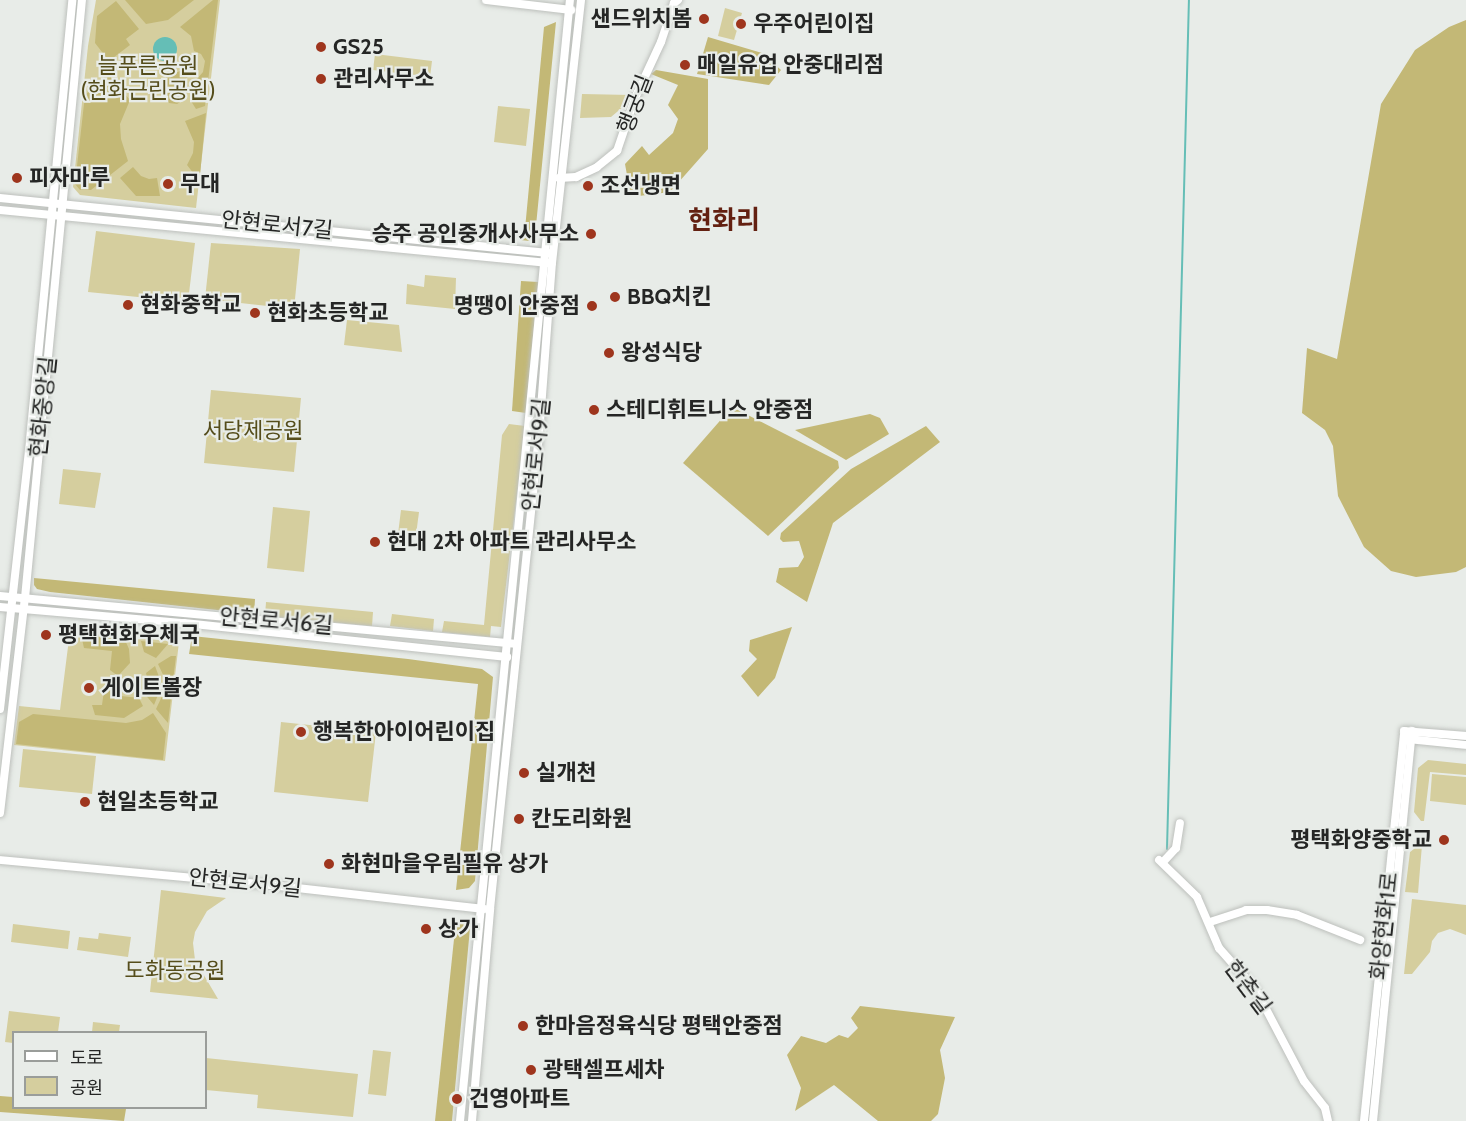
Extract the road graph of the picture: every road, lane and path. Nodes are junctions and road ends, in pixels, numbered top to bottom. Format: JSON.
{"nodes":[{"id":1,"x":72,"y":0,"type":"edge"},
{"id":2,"x":82,"y":0,"type":"edge"},
{"id":3,"x":486,"y":0,"type":"edge"},
{"id":4,"x":570,"y":0,"type":"edge"},
{"id":5,"x":581,"y":0,"type":"edge"},
{"id":6,"x":678,"y":0,"type":"edge"},
{"id":7,"x":569,"y":10,"type":"junction"},
{"id":8,"x":580,"y":11,"type":"junction"},
{"id":9,"x":553,"y":178,"type":"junction"},
{"id":10,"x":563,"y":178,"type":"junction"},
{"id":11,"x":0,"y":198,"type":"edge"},
{"id":12,"x":51,"y":202,"type":"junction"},
{"id":13,"x":64,"y":203,"type":"junction"},
{"id":14,"x":0,"y":210,"type":"edge"},
{"id":15,"x":50,"y":215,"type":"junction"},
{"id":16,"x":63,"y":216,"type":"junction"},
{"id":17,"x":549,"y":253,"type":"junction"},
{"id":18,"x":548,"y":263,"type":"junction"},
{"id":19,"x":0,"y":596,"type":"edge"},
{"id":20,"x":13,"y":597,"type":"junction"},
{"id":21,"x":25,"y":598,"type":"junction"},
{"id":22,"x":0,"y":607,"type":"edge"},
{"id":23,"x":12,"y":609,"type":"junction"},
{"id":24,"x":24,"y":610,"type":"junction"},
{"id":25,"x":506,"y":643,"type":"junction"},
{"id":26,"x":517,"y":644,"type":"junction"},
{"id":27,"x":505,"y":656,"type":"junction"},
{"id":28,"x":515,"y":658,"type":"junction"},
{"id":29,"x":0,"y":709,"type":"edge"},
{"id":30,"x":1407,"y":735,"type":"junction"},
{"id":31,"x":1466,"y":736,"type":"edge"},
{"id":32,"x":1466,"y":745,"type":"edge"},
{"id":33,"x":0,"y":813,"type":"edge"},
{"id":34,"x":1180,"y":823,"type":"dead end"},
{"id":35,"x":0,"y":860,"type":"edge"},
{"id":36,"x":485,"y":909,"type":"junction"},
{"id":37,"x":1210,"y":922,"type":"junction"},
{"id":38,"x":1360,"y":940,"type":"dead end"},
{"id":39,"x":460,"y":1121,"type":"edge"},
{"id":40,"x":472,"y":1121,"type":"edge"},
{"id":41,"x":1328,"y":1121,"type":"edge"},
{"id":42,"x":1364,"y":1121,"type":"edge"},
{"id":43,"x":1373,"y":1121,"type":"edge"}],
"edges":[{"from":1,"to":12,"type":"street"},
{"from":2,"to":13,"type":"street","name":"현화중앙길"},
{"from":3,"to":7,"type":"street"},
{"from":4,"to":7,"type":"street"},
{"from":5,"to":8,"type":"street","name":"안현로서9길"},
{"from":6,"to":10,"type":"street","name":"행궁길"},
{"from":7,"to":8,"type":"street"},
{"from":7,"to":9,"type":"street"},
{"from":8,"to":10,"type":"street","name":"안현로서9길"},
{"from":9,"to":10,"type":"street","name":"행궁길"},
{"from":9,"to":17,"type":"street"},
{"from":10,"to":17,"type":"street","name":"안현로서9길"},
{"from":11,"to":12,"type":"street","name":"안현로서7길"},
{"from":12,"to":13,"type":"street","name":"안현로서7길"},
{"from":12,"to":15,"type":"street"},
{"from":13,"to":16,"type":"street","name":"현화중앙길"},
{"from":13,"to":17,"type":"street","name":"안현로서7길"},
{"from":14,"to":15,"type":"street","name":"안현로서7길"},
{"from":15,"to":16,"type":"street","name":"안현로서7길"},
{"from":15,"to":20,"type":"street"},
{"from":16,"to":18,"type":"street","name":"안현로서7길"},
{"from":16,"to":21,"type":"street","name":"현화중앙길"},
{"from":17,"to":18,"type":"street","name":"안현로서9길"},
{"from":18,"to":25,"type":"street"},
{"from":18,"to":26,"type":"street","name":"안현로서9길"},
{"from":19,"to":20,"type":"street","name":"안현로서6길"},
{"from":20,"to":21,"type":"street","name":"안현로서6길"},
{"from":20,"to":23,"type":"street"},
{"from":21,"to":24,"type":"street","name":"현화중앙길"},
{"from":21,"to":25,"type":"street","name":"안현로서6길"},
{"from":22,"to":23,"type":"street","name":"안현로서6길"},
{"from":23,"to":24,"type":"street","name":"안현로서6길"},
{"from":23,"to":29,"type":"street"},
{"from":24,"to":27,"type":"street","name":"안현로서6길"},
{"from":24,"to":33,"type":"street","name":"현화중앙길"},
{"from":25,"to":26,"type":"street","name":"안현로서6길"},
{"from":25,"to":27,"type":"street"},
{"from":26,"to":28,"type":"street","name":"안현로서9길"},
{"from":27,"to":28,"type":"street","name":"안현로서6길"},
{"from":27,"to":36,"type":"street"},
{"from":28,"to":36,"type":"street","name":"안현로서9길"},
{"from":30,"to":31,"type":"street"},
{"from":30,"to":32,"type":"street"},
{"from":30,"to":42,"type":"street","name":"화양현화1로"},
{"from":30,"to":43,"type":"street","name":"화양현화1로"},
{"from":34,"to":37,"type":"street","name":"한촌길"},
{"from":35,"to":36,"type":"street","name":"안현로서9길"},
{"from":36,"to":39,"type":"street"},
{"from":36,"to":40,"type":"street","name":"안현로서9길"},
{"from":37,"to":38,"type":"street"},
{"from":37,"to":41,"type":"street","name":"한촌길"}]}
